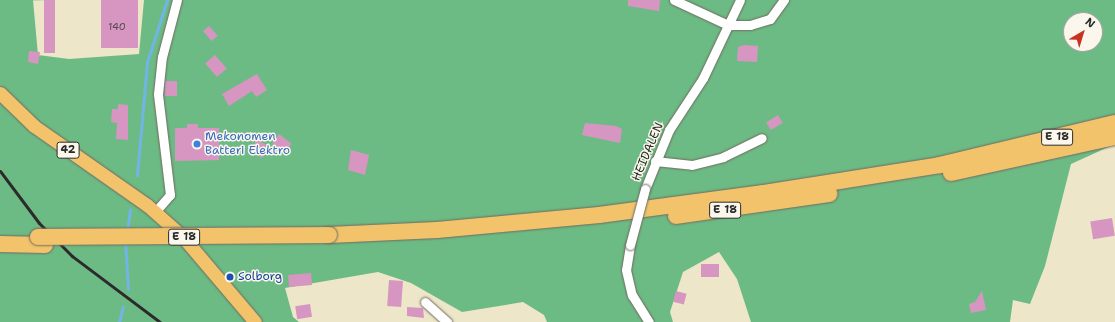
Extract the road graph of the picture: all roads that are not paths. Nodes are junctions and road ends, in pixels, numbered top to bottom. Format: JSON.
{"nodes":[{"id":1,"x":177,"y":0,"type":"edge"},
{"id":2,"x":674,"y":0,"type":"edge"},
{"id":3,"x":740,"y":0,"type":"edge"},
{"id":4,"x":784,"y":0,"type":"edge"},
{"id":5,"x":728,"y":25,"type":"junction"},
{"id":6,"x":0,"y":93,"type":"edge"},
{"id":7,"x":1115,"y":123,"type":"edge"},
{"id":8,"x":1115,"y":137,"type":"edge"},
{"id":9,"x":762,"y":138,"type":"dead end"},
{"id":10,"x":655,"y":161,"type":"junction"},
{"id":11,"x":155,"y":212,"type":"junction"},
{"id":12,"x":0,"y":235,"type":"edge"},
{"id":13,"x":329,"y":238,"type":"junction"},
{"id":14,"x":42,"y":241,"type":"junction"},
{"id":15,"x":0,"y":244,"type":"edge"},
{"id":16,"x":425,"y":302,"type":"dead end"},
{"id":17,"x":255,"y":322,"type":"edge"},
{"id":18,"x":447,"y":322,"type":"edge"},
{"id":19,"x":650,"y":322,"type":"edge"}],
"edges":[{"from":1,"to":11,"type":"street"},
{"from":2,"to":5,"type":"street"},
{"from":3,"to":5,"type":"street","name":"HEIDALEN"},
{"from":4,"to":5,"type":"street"},
{"from":5,"to":10,"type":"street","name":"HEIDALEN"},
{"from":6,"to":11,"type":"main road","number":"42"},
{"from":7,"to":13,"type":"highway","number":"E 18"},
{"from":8,"to":13,"type":"highway","number":"E 18"},
{"from":9,"to":10,"type":"street"},
{"from":10,"to":19,"type":"street","name":"HEIDALEN","bridge":true},
{"from":11,"to":17,"type":"main road","number":"42"},
{"from":12,"to":14,"type":"highway","number":"E 18"},
{"from":13,"to":14,"type":"highway","number":"E 18"},
{"from":14,"to":15,"type":"highway","number":"E 18"},
{"from":16,"to":18,"type":"street"}]}
